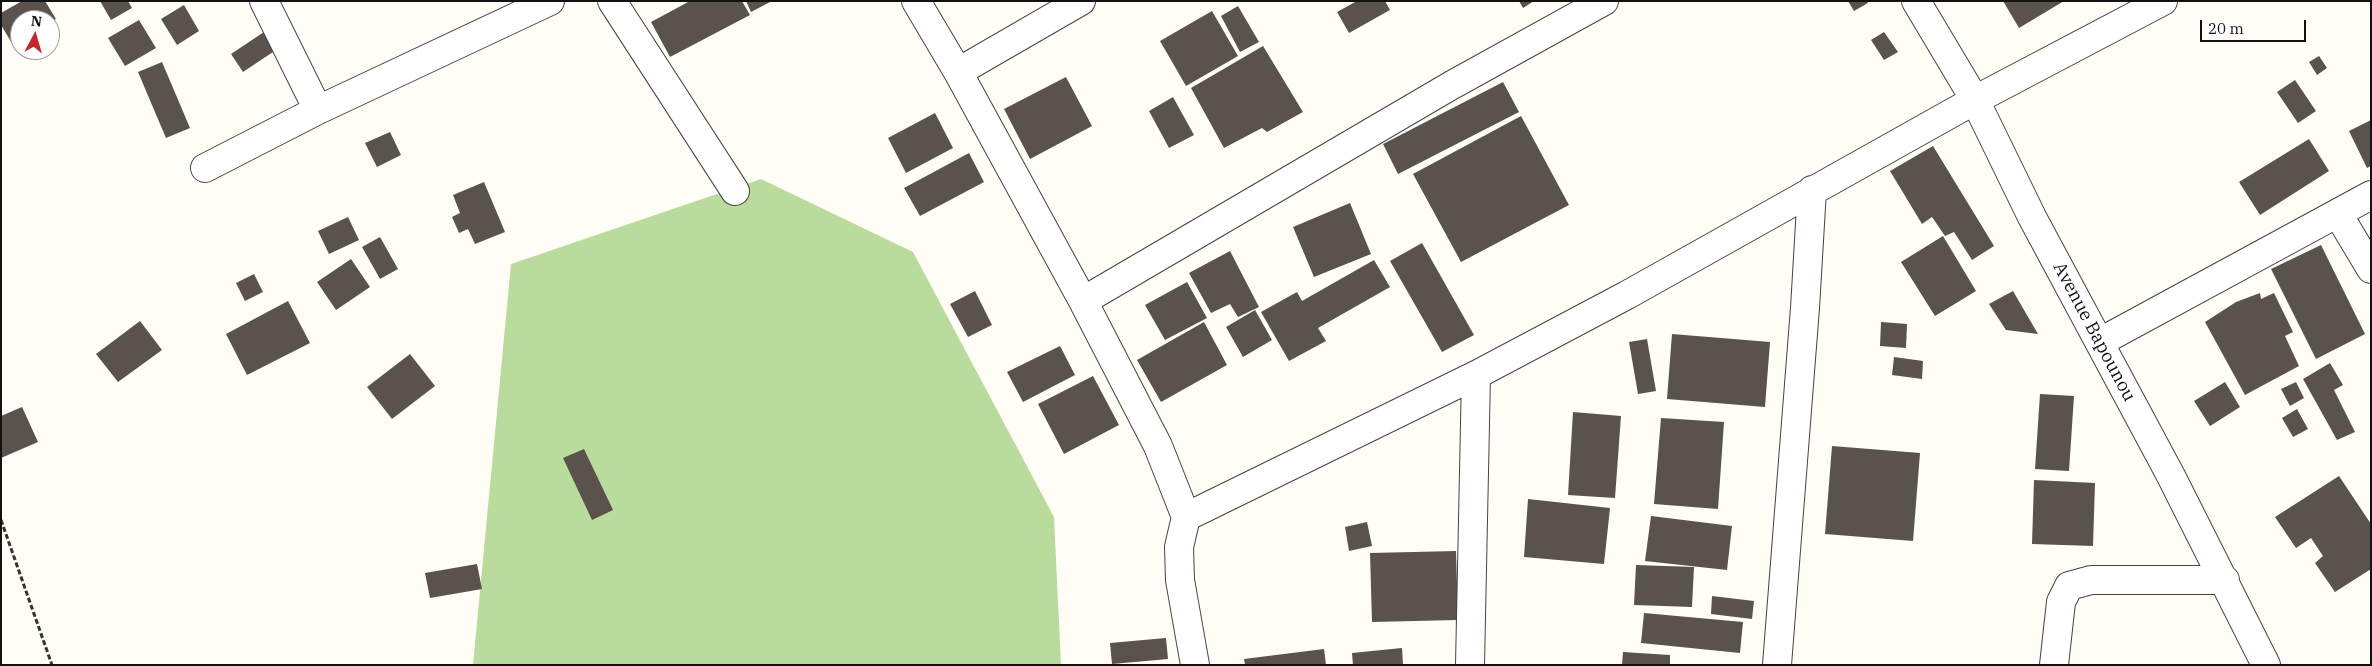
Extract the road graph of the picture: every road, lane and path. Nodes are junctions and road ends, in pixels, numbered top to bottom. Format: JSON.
{"nodes":[{"id":1,"x":264,"y":1,"type":"edge"},
{"id":2,"x":550,"y":1,"type":"edge"},
{"id":3,"x":612,"y":1,"type":"edge"},
{"id":4,"x":916,"y":1,"type":"edge"},
{"id":5,"x":1081,"y":1,"type":"edge"},
{"id":6,"x":1604,"y":1,"type":"edge"},
{"id":7,"x":1916,"y":1,"type":"edge"},
{"id":8,"x":2163,"y":1,"type":"edge"},
{"id":9,"x":958,"y":72,"type":"junction"},
{"id":10,"x":1975,"y":100,"type":"junction"},
{"id":11,"x":318,"y":110,"type":"junction"},
{"id":12,"x":206,"y":168,"type":"dead end"},
{"id":13,"x":1812,"y":190,"type":"junction"},
{"id":14,"x":735,"y":191,"type":"dead end"},
{"id":15,"x":2371,"y":195,"type":"edge"},
{"id":16,"x":2338,"y":214,"type":"junction"},
{"id":17,"x":2371,"y":269,"type":"edge"},
{"id":18,"x":1083,"y":301,"type":"junction"},
{"id":19,"x":2100,"y":342,"type":"junction"},
{"id":20,"x":1476,"y":375,"type":"junction"},
{"id":21,"x":1186,"y":518,"type":"junction"},
{"id":22,"x":1,"y":520,"type":"edge"},
{"id":23,"x":2225,"y":580,"type":"junction"},
{"id":24,"x":52,"y":665,"type":"edge"},
{"id":25,"x":1195,"y":665,"type":"edge"},
{"id":26,"x":1470,"y":665,"type":"edge"},
{"id":27,"x":1777,"y":665,"type":"edge"},
{"id":28,"x":2054,"y":665,"type":"edge"},
{"id":29,"x":2266,"y":665,"type":"edge"}],
"edges":[{"from":1,"to":11,"type":"street"},
{"from":2,"to":11,"type":"street"},
{"from":3,"to":14,"type":"street"},
{"from":4,"to":9,"type":"street"},
{"from":5,"to":9,"type":"street"},
{"from":6,"to":18,"type":"street"},
{"from":7,"to":10,"type":"street","name":"Avenue Bapounou"},
{"from":8,"to":10,"type":"street"},
{"from":9,"to":18,"type":"street"},
{"from":10,"to":13,"type":"street"},
{"from":10,"to":19,"type":"street","name":"Avenue Bapounou"},
{"from":11,"to":12,"type":"street"},
{"from":13,"to":20,"type":"street"},
{"from":13,"to":27,"type":"street"},
{"from":15,"to":16,"type":"street"},
{"from":16,"to":17,"type":"street"},
{"from":16,"to":19,"type":"street"},
{"from":18,"to":21,"type":"street"},
{"from":19,"to":23,"type":"street","name":"Avenue Bapounou"},
{"from":20,"to":21,"type":"street"},
{"from":20,"to":26,"type":"street"},
{"from":21,"to":25,"type":"street"},
{"from":22,"to":24,"type":"path"},
{"from":23,"to":28,"type":"street"},
{"from":23,"to":29,"type":"street","name":"Avenue Bapounou"}]}
